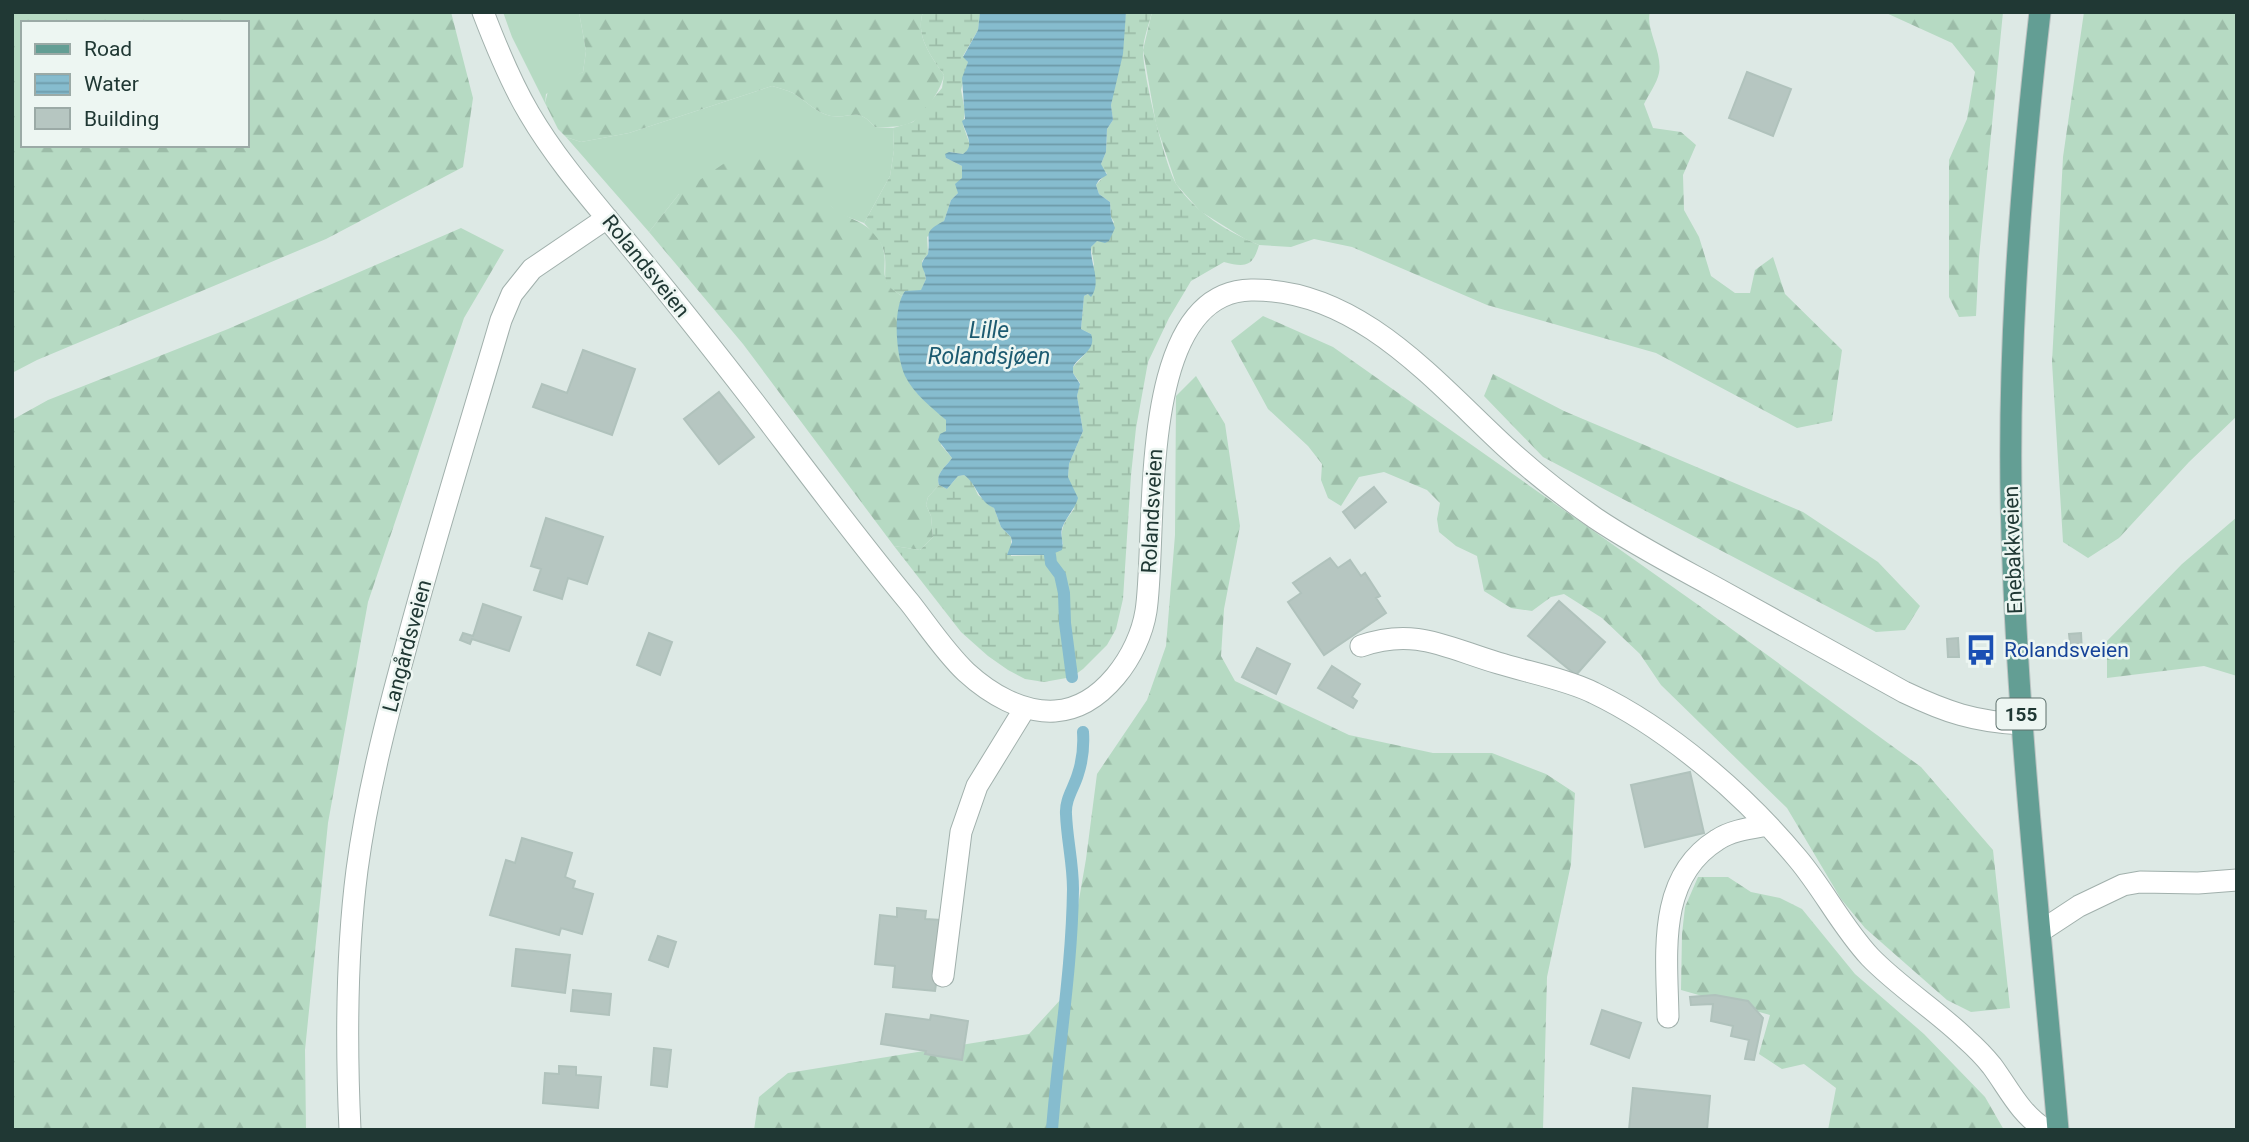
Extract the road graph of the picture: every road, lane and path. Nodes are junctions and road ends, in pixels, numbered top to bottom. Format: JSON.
{"nodes":[{"id":1,"x":483,"y":12,"type":"edge"},
{"id":2,"x":2040,"y":12,"type":"edge"},
{"id":3,"x":607,"y":218,"type":"junction"},
{"id":4,"x":1361,"y":646,"type":"dead end"},
{"id":5,"x":1025,"y":708,"type":"junction"},
{"id":6,"x":2022,"y":724,"type":"junction"},
{"id":7,"x":1768,"y":825,"type":"junction"},
{"id":8,"x":2237,"y":880,"type":"edge"},
{"id":9,"x":2041,"y":931,"type":"junction"},
{"id":10,"x":943,"y":976,"type":"dead end"},
{"id":11,"x":1668,"y":1017,"type":"dead end"},
{"id":12,"x":350,"y":1130,"type":"edge"},
{"id":13,"x":2046,"y":1130,"type":"edge"},
{"id":14,"x":2058,"y":1130,"type":"edge"}],
"edges":[{"from":1,"to":3,"type":"street","name":"Rolandsveien"},
{"from":2,"to":6,"type":"main road","name":"Enebakkveien","number":"155"},
{"from":3,"to":5,"type":"street","name":"Rolandsveien"},
{"from":3,"to":12,"type":"street","name":"Langårdsveien"},
{"from":4,"to":7,"type":"street"},
{"from":5,"to":6,"type":"street","name":"Rolandsveien"},
{"from":5,"to":10,"type":"street"},
{"from":6,"to":9,"type":"main road","name":"Enebakkveien","number":"155"},
{"from":7,"to":11,"type":"street"},
{"from":7,"to":13,"type":"street"},
{"from":8,"to":9,"type":"street"},
{"from":9,"to":14,"type":"main road","name":"Enebakkveien","number":"155"}]}
